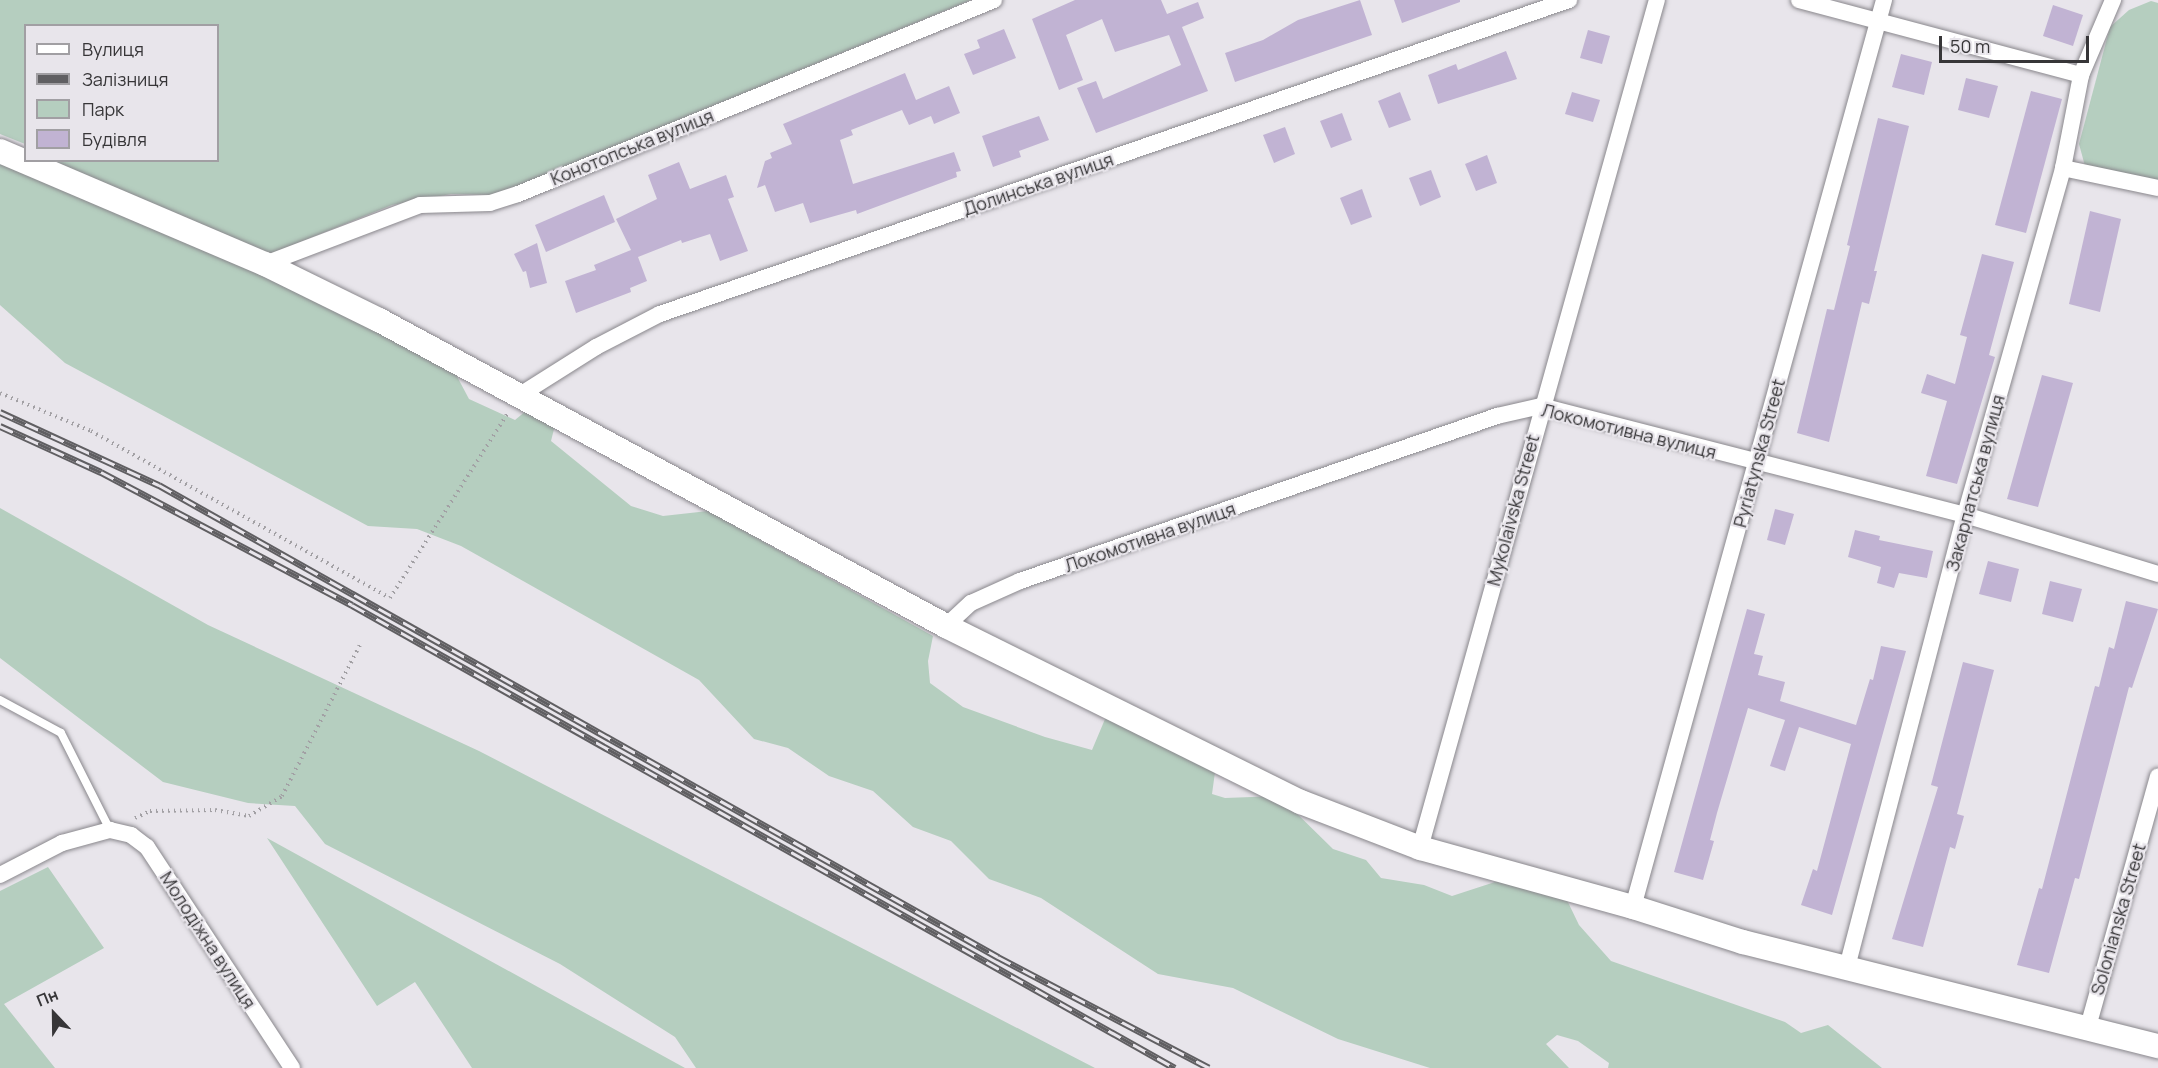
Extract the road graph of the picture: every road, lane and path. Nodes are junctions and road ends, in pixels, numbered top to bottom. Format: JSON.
{"nodes":[{"id":1,"x":994,"y":0,"type":"edge"},
{"id":2,"x":1569,"y":0,"type":"edge"},
{"id":3,"x":1657,"y":0,"type":"edge"},
{"id":4,"x":1799,"y":0,"type":"edge"},
{"id":5,"x":1884,"y":0,"type":"edge"},
{"id":6,"x":2114,"y":0,"type":"edge"},
{"id":7,"x":1879,"y":20,"type":"junction"},
{"id":8,"x":2080,"y":75,"type":"junction"},
{"id":9,"x":0,"y":151,"type":"edge"},
{"id":10,"x":24,"y":161,"type":"edge"},
{"id":11,"x":26,"y":162,"type":"edge"},
{"id":12,"x":2063,"y":168,"type":"junction"},
{"id":13,"x":2158,"y":188,"type":"edge"},
{"id":14,"x":265,"y":264,"type":"junction"},
{"id":15,"x":0,"y":393,"type":"edge"},
{"id":16,"x":520,"y":394,"type":"junction"},
{"id":17,"x":1541,"y":406,"type":"junction"},
{"id":18,"x":1756,"y":463,"type":"junction"},
{"id":19,"x":1965,"y":515,"type":"junction"},
{"id":20,"x":2158,"y":574,"type":"edge"},
{"id":21,"x":946,"y":626,"type":"junction"},
{"id":22,"x":360,"y":645,"type":"dead end"},
{"id":23,"x":0,"y":700,"type":"edge"},
{"id":24,"x":2158,"y":777,"type":"edge"},
{"id":25,"x":110,"y":830,"type":"junction"},
{"id":26,"x":1420,"y":848,"type":"junction"},
{"id":27,"x":0,"y":875,"type":"edge"},
{"id":28,"x":1633,"y":906,"type":"junction"},
{"id":29,"x":1846,"y":971,"type":"junction"},
{"id":30,"x":2088,"y":1027,"type":"junction"},
{"id":31,"x":2158,"y":1046,"type":"edge"},
{"id":32,"x":292,"y":1068,"type":"edge"}],
"edges":[{"from":1,"to":14,"type":"street","name":"Конотопська вулиця"},
{"from":2,"to":16,"type":"street","name":"Долинська вулиця"},
{"from":3,"to":17,"type":"street","name":"Mykolaivska Street"},
{"from":4,"to":7,"type":"street"},
{"from":5,"to":7,"type":"street","name":"Pyriatynska Street"},
{"from":6,"to":8,"type":"street","name":"Закарпатська вулиця"},
{"from":7,"to":8,"type":"street"},
{"from":7,"to":18,"type":"street","name":"Pyriatynska Street"},
{"from":8,"to":12,"type":"street","name":"Закарпатська вулиця"},
{"from":9,"to":10,"type":"street"},
{"from":11,"to":14,"type":"street"},
{"from":12,"to":13,"type":"street"},
{"from":12,"to":19,"type":"street","name":"Закарпатська вулиця"},
{"from":14,"to":16,"type":"street"},
{"from":15,"to":16,"type":"path"},
{"from":16,"to":21,"type":"street"},
{"from":17,"to":18,"type":"street","name":"Локомотивна вулиця"},
{"from":17,"to":21,"type":"street","name":"Локомотивна вулиця"},
{"from":17,"to":26,"type":"street","name":"Mykolaivska Street"},
{"from":18,"to":19,"type":"street","name":"Локомотивна вулиця"},
{"from":18,"to":28,"type":"street","name":"Pyriatynska Street"},
{"from":19,"to":20,"type":"street","name":"Локомотивна вулиця"},
{"from":19,"to":29,"type":"street","name":"Закарпатська вулиця"},
{"from":21,"to":26,"type":"street"},
{"from":22,"to":25,"type":"path"},
{"from":23,"to":25,"type":"lane"},
{"from":24,"to":30,"type":"street","name":"Solonianska Street"},
{"from":25,"to":27,"type":"street"},
{"from":25,"to":32,"type":"street","name":"Молодіжна вулиця"},
{"from":26,"to":28,"type":"street"},
{"from":28,"to":29,"type":"street"},
{"from":29,"to":30,"type":"street"},
{"from":30,"to":31,"type":"street"}]}
